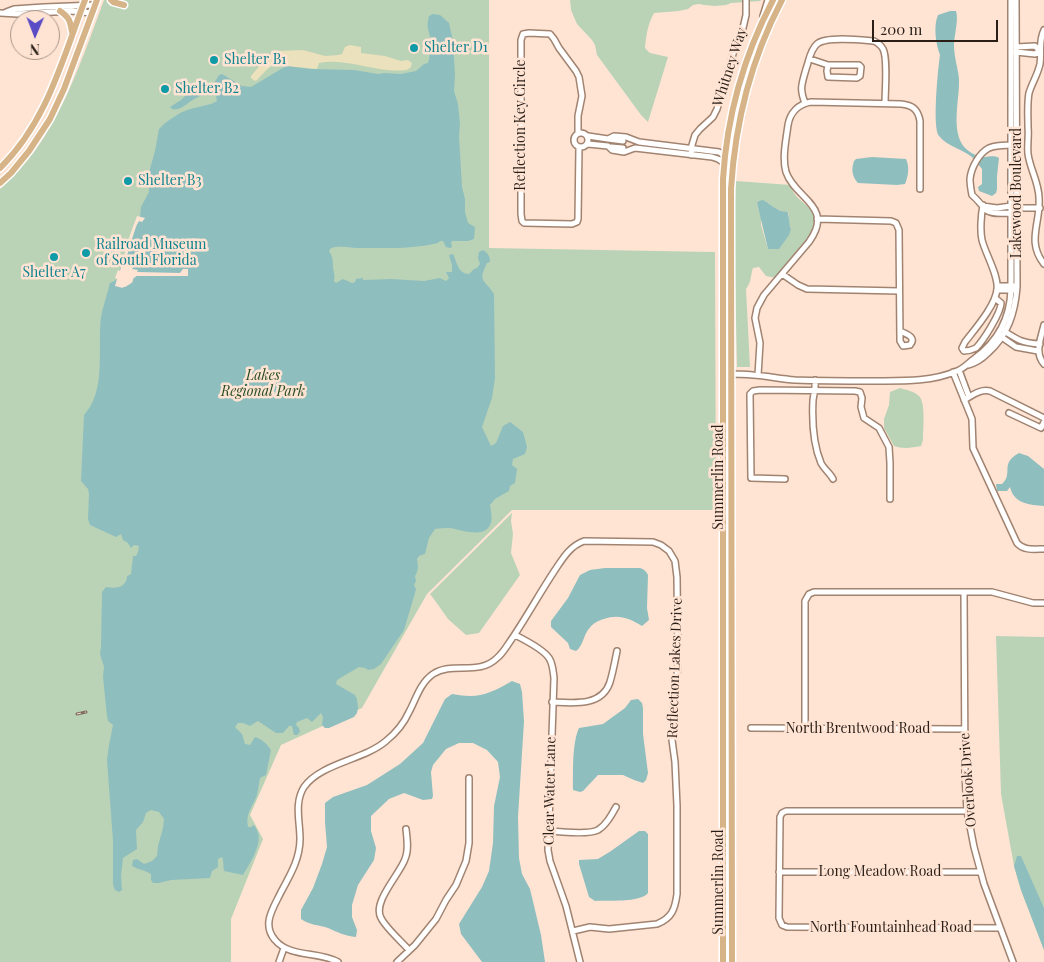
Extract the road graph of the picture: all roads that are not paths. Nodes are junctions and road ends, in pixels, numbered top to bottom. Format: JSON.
{"nodes":[{"id":1,"x":110,"y":0,"type":"edge"},
{"id":2,"x":746,"y":0,"type":"edge"},
{"id":3,"x":768,"y":0,"type":"edge"},
{"id":4,"x":773,"y":0,"type":"edge"},
{"id":5,"x":782,"y":0,"type":"edge"},
{"id":6,"x":1010,"y":0,"type":"edge"},
{"id":7,"x":1016,"y":0,"type":"edge"},
{"id":8,"x":96,"y":3,"type":"edge"},
{"id":9,"x":124,"y":5,"type":"dead end"},
{"id":10,"x":83,"y":6,"type":"edge"},
{"id":11,"x":60,"y":11,"type":"joint"},
{"id":12,"x":3,"y":13,"type":"edge"},
{"id":13,"x":92,"y":13,"type":"junction"},
{"id":14,"x":761,"y":24,"type":"junction"},
{"id":15,"x":1044,"y":30,"type":"edge"},
{"id":16,"x":73,"y":34,"type":"junction"},
{"id":17,"x":1010,"y":49,"type":"junction"},
{"id":18,"x":1017,"y":50,"type":"junction"},
{"id":19,"x":1040,"y":51,"type":"junction"},
{"id":20,"x":810,"y":59,"type":"junction"},
{"id":21,"x":828,"y":65,"type":"junction"},
{"id":22,"x":805,"y":103,"type":"junction"},
{"id":23,"x":885,"y":104,"type":"junction"},
{"id":24,"x":578,"y":133,"type":"junction"},
{"id":25,"x":588,"y":136,"type":"junction"},
{"id":26,"x":608,"y":139,"type":"junction"},
{"id":27,"x":627,"y":140,"type":"junction"},
{"id":28,"x":588,"y":144,"type":"junction"},
{"id":29,"x":1014,"y":145,"type":"junction"},
{"id":30,"x":579,"y":147,"type":"junction"},
{"id":31,"x":627,"y":149,"type":"junction"},
{"id":32,"x":691,"y":152,"type":"junction"},
{"id":33,"x":724,"y":160,"type":"junction"},
{"id":34,"x":0,"y":168,"type":"edge"},
{"id":35,"x":0,"y":183,"type":"edge"},
{"id":36,"x":920,"y":189,"type":"dead end"},
{"id":37,"x":983,"y":206,"type":"junction"},
{"id":38,"x":1040,"y":208,"type":"junction"},
{"id":39,"x":1003,"y":209,"type":"junction"},
{"id":40,"x":1012,"y":209,"type":"junction"},
{"id":41,"x":817,"y":219,"type":"junction"},
{"id":42,"x":1044,"y":264,"type":"edge"},
{"id":43,"x":731,"y":265,"type":"junction"},
{"id":44,"x":782,"y":274,"type":"junction"},
{"id":45,"x":998,"y":288,"type":"junction"},
{"id":46,"x":1014,"y":288,"type":"junction"},
{"id":47,"x":899,"y":291,"type":"junction"},
{"id":48,"x":995,"y":298,"type":"junction"},
{"id":49,"x":1044,"y":325,"type":"edge"},
{"id":50,"x":900,"y":331,"type":"dead end"},
{"id":51,"x":1003,"y":331,"type":"junction"},
{"id":52,"x":1000,"y":336,"type":"junction"},
{"id":53,"x":1040,"y":344,"type":"junction"},
{"id":54,"x":1024,"y":346,"type":"junction"},
{"id":55,"x":1038,"y":351,"type":"junction"},
{"id":56,"x":1044,"y":364,"type":"edge"},
{"id":57,"x":959,"y":370,"type":"junction"},
{"id":58,"x":953,"y":372,"type":"junction"},
{"id":59,"x":722,"y":374,"type":"junction"},
{"id":60,"x":731,"y":374,"type":"junction"},
{"id":61,"x":758,"y":375,"type":"junction"},
{"id":62,"x":816,"y":380,"type":"junction"},
{"id":63,"x":816,"y":390,"type":"junction"},
{"id":64,"x":967,"y":398,"type":"junction"},
{"id":65,"x":1009,"y":413,"type":"dead end"},
{"id":66,"x":1044,"y":418,"type":"edge"},
{"id":67,"x":1044,"y":422,"type":"edge"},
{"id":68,"x":1042,"y":429,"type":"edge"},
{"id":69,"x":785,"y":479,"type":"dead end"},
{"id":70,"x":833,"y":479,"type":"dead end"},
{"id":71,"x":890,"y":499,"type":"dead end"},
{"id":72,"x":1044,"y":549,"type":"edge"},
{"id":73,"x":964,"y":592,"type":"junction"},
{"id":74,"x":1044,"y":604,"type":"edge"},
{"id":75,"x":515,"y":634,"type":"junction"},
{"id":76,"x":617,"y":651,"type":"dead end"},
{"id":77,"x":552,"y":702,"type":"junction"},
{"id":78,"x":751,"y":728,"type":"dead end"},
{"id":79,"x":805,"y":728,"type":"junction"},
{"id":80,"x":964,"y":729,"type":"junction"},
{"id":81,"x":468,"y":778,"type":"dead end"},
{"id":82,"x":616,"y":807,"type":"dead end"},
{"id":83,"x":967,"y":811,"type":"junction"},
{"id":84,"x":406,"y":828,"type":"dead end"},
{"id":85,"x":549,"y":831,"type":"junction"},
{"id":86,"x":779,"y":872,"type":"junction"},
{"id":87,"x":980,"y":872,"type":"junction"},
{"id":88,"x":1000,"y":928,"type":"junction"},
{"id":89,"x":572,"y":931,"type":"junction"},
{"id":90,"x":284,"y":948,"type":"junction"},
{"id":91,"x":409,"y":950,"type":"junction"},
{"id":92,"x":279,"y":962,"type":"edge"},
{"id":93,"x":338,"y":962,"type":"edge"},
{"id":94,"x":397,"y":962,"type":"edge"},
{"id":95,"x":580,"y":962,"type":"edge"},
{"id":96,"x":723,"y":962,"type":"edge"},
{"id":97,"x":732,"y":962,"type":"edge"},
{"id":98,"x":1013,"y":962,"type":"edge"}],
"edges":[{"from":1,"to":9,"type":"main road"},
{"from":2,"to":32,"type":"street","name":"Whitney Way"},
{"from":3,"to":14,"type":"street"},
{"from":4,"to":14,"type":"main road","name":"Summerlin Road"},
{"from":5,"to":43,"type":"main road","name":"Summerlin Road"},
{"from":6,"to":17,"type":"street","name":"Lakewood Boulevard"},
{"from":7,"to":18,"type":"street","name":"Lakewood Boulevard"},
{"from":8,"to":10,"type":"street"},
{"from":8,"to":13,"type":"main road"},
{"from":10,"to":11,"type":"street"},
{"from":10,"to":12,"type":"street"},
{"from":10,"to":13,"type":"street"},
{"from":10,"to":16,"type":"main road"},
{"from":11,"to":16,"type":"main road"},
{"from":13,"to":35,"type":"main road"},
{"from":14,"to":33,"type":"main road","name":"Summerlin Road"},
{"from":15,"to":19,"type":"street"},
{"from":16,"to":34,"type":"main road"},
{"from":17,"to":18,"type":"street"},
{"from":17,"to":29,"type":"street","name":"Lakewood Boulevard"},
{"from":18,"to":19,"type":"street"},
{"from":18,"to":29,"type":"street","name":"Lakewood Boulevard"},
{"from":19,"to":38,"type":"street"},
{"from":20,"to":21,"type":"street"},
{"from":20,"to":22,"type":"street"},
{"from":20,"to":23,"type":"street"},
{"from":21,"to":21,"type":"street"},
{"from":22,"to":23,"type":"street"},
{"from":22,"to":41,"type":"street"},
{"from":23,"to":36,"type":"street"},
{"from":24,"to":25,"type":"street"},
{"from":24,"to":30,"type":"street"},
{"from":24,"to":30,"type":"street","name":"Reflection Key Circle"},
{"from":25,"to":26,"type":"street"},
{"from":25,"to":28,"type":"street"},
{"from":26,"to":27,"type":"street"},
{"from":26,"to":27,"type":"street"},
{"from":27,"to":31,"type":"street"},
{"from":27,"to":32,"type":"street"},
{"from":28,"to":30,"type":"street"},
{"from":28,"to":31,"type":"street"},
{"from":29,"to":37,"type":"street"},
{"from":29,"to":40,"type":"street","name":"Lakewood Boulevard"},
{"from":31,"to":32,"type":"street"},
{"from":32,"to":33,"type":"street"},
{"from":33,"to":43,"type":"main road"},
{"from":33,"to":59,"type":"main road","name":"Summerlin Road"},
{"from":37,"to":39,"type":"street"},
{"from":37,"to":39,"type":"street"},
{"from":37,"to":45,"type":"street"},
{"from":38,"to":40,"type":"street"},
{"from":38,"to":42,"type":"street"},
{"from":39,"to":40,"type":"street"},
{"from":40,"to":46,"type":"street","name":"Lakewood Boulevard"},
{"from":41,"to":44,"type":"street"},
{"from":41,"to":47,"type":"street"},
{"from":43,"to":60,"type":"main road","name":"Summerlin Road"},
{"from":44,"to":47,"type":"street"},
{"from":44,"to":61,"type":"street"},
{"from":45,"to":46,"type":"street"},
{"from":45,"to":48,"type":"street"},
{"from":46,"to":51,"type":"street","name":"Lakewood Boulevard"},
{"from":47,"to":50,"type":"street"},
{"from":48,"to":48,"type":"street"},
{"from":49,"to":53,"type":"street"},
{"from":51,"to":52,"type":"street","name":"Lakewood Boulevard"},
{"from":51,"to":54,"type":"street"},
{"from":52,"to":54,"type":"street"},
{"from":52,"to":57,"type":"street","name":"Lakewood Boulevard"},
{"from":53,"to":54,"type":"street"},
{"from":53,"to":55,"type":"street"},
{"from":54,"to":55,"type":"street"},
{"from":55,"to":56,"type":"street"},
{"from":57,"to":58,"type":"street","name":"Lakewood Boulevard"},
{"from":57,"to":64,"type":"street"},
{"from":58,"to":62,"type":"street","name":"Lakewood Boulevard"},
{"from":58,"to":64,"type":"street"},
{"from":59,"to":60,"type":"street","name":"Lakewood Boulevard"},
{"from":59,"to":96,"type":"main road","name":"Summerlin Road"},
{"from":60,"to":61,"type":"street","name":"Lakewood Boulevard"},
{"from":60,"to":97,"type":"main road","name":"Summerlin Road"},
{"from":61,"to":62,"type":"street","name":"Lakewood Boulevard"},
{"from":62,"to":63,"type":"street"},
{"from":63,"to":69,"type":"street"},
{"from":63,"to":70,"type":"street"},
{"from":63,"to":71,"type":"street"},
{"from":64,"to":66,"type":"street"},
{"from":64,"to":72,"type":"street"},
{"from":65,"to":68,"type":"street"},
{"from":67,"to":68,"type":"street"},
{"from":73,"to":74,"type":"street"},
{"from":73,"to":79,"type":"street"},
{"from":73,"to":80,"type":"street","name":"Overlook Drive"},
{"from":75,"to":77,"type":"street","name":"Clear Water Lane"},
{"from":75,"to":89,"type":"street","name":"Reflection Lakes Drive"},
{"from":75,"to":90,"type":"street","name":"Reflection Lakes Drive"},
{"from":76,"to":77,"type":"street"},
{"from":77,"to":85,"type":"street","name":"Clear Water Lane"},
{"from":78,"to":79,"type":"street","name":"North Brentwood Road"},
{"from":79,"to":80,"type":"street","name":"North Brentwood Road"},
{"from":80,"to":83,"type":"street","name":"Overlook Drive"},
{"from":81,"to":91,"type":"street"},
{"from":82,"to":85,"type":"street"},
{"from":83,"to":86,"type":"street"},
{"from":83,"to":87,"type":"street","name":"Overlook Drive"},
{"from":84,"to":91,"type":"street"},
{"from":85,"to":89,"type":"street","name":"Clear Water Lane"},
{"from":86,"to":87,"type":"street","name":"Long Meadow Road"},
{"from":86,"to":88,"type":"street","name":"North Fountainhead Road"},
{"from":87,"to":88,"type":"street","name":"Overlook Drive"},
{"from":88,"to":98,"type":"street","name":"Overlook Drive"},
{"from":89,"to":95,"type":"street","name":"Clear Water Lane"},
{"from":90,"to":92,"type":"street"},
{"from":90,"to":93,"type":"street"},
{"from":91,"to":94,"type":"street"}]}
